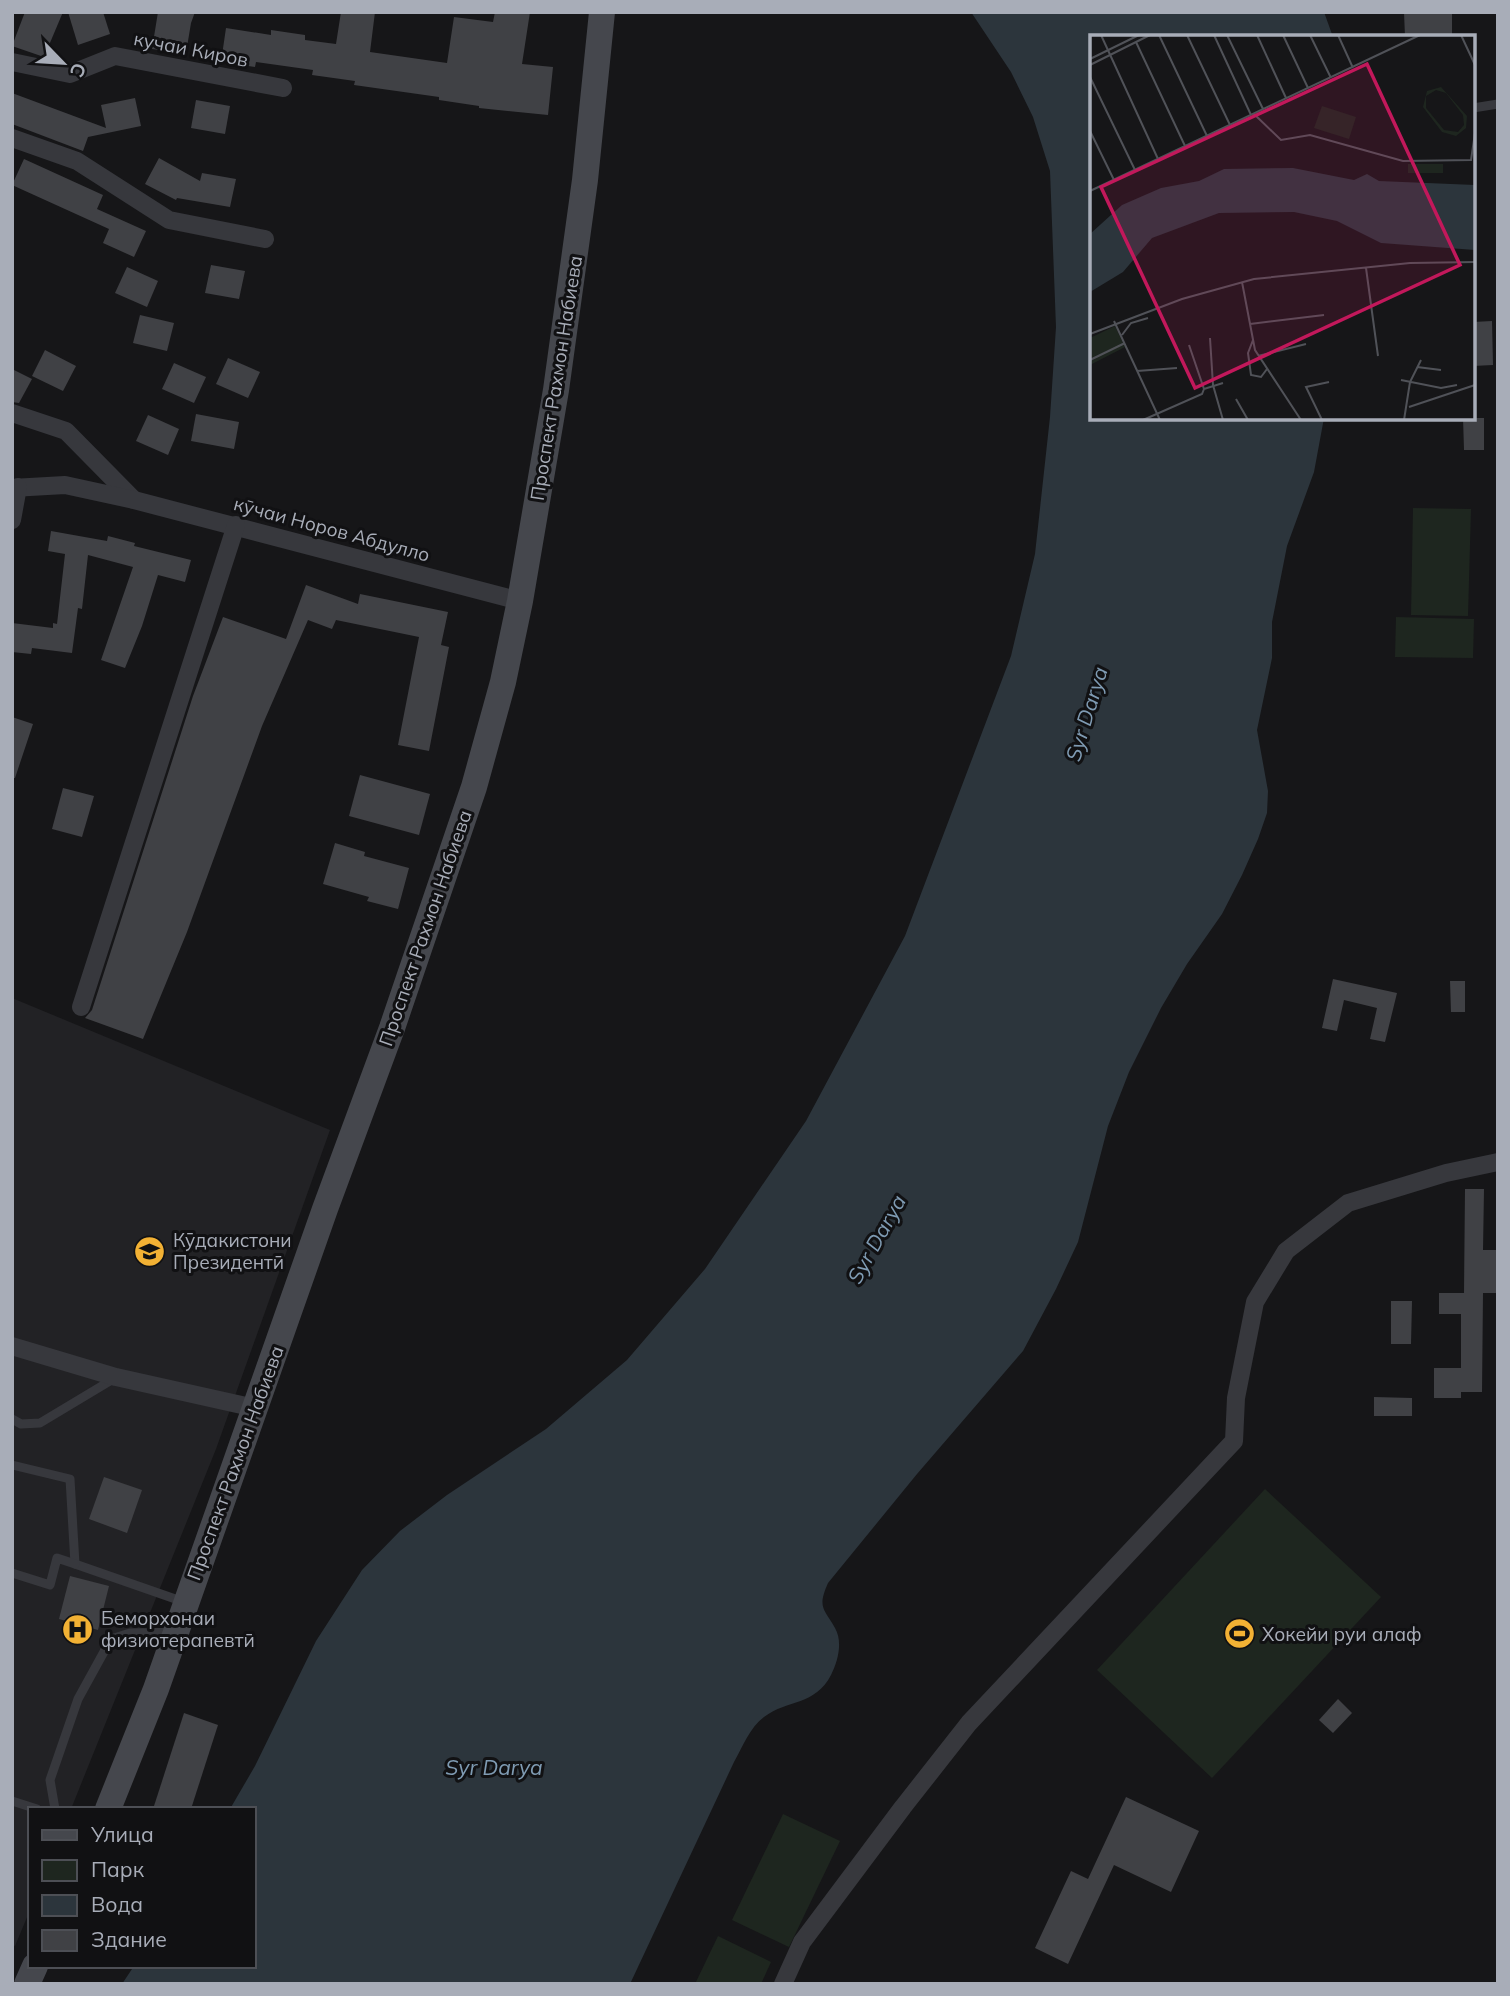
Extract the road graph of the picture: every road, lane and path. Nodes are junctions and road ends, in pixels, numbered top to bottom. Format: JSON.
{"nodes":[{"id":1,"x":602,"y":12,"type":"edge"},
{"id":2,"x":617,"y":12,"type":"edge"},
{"id":3,"x":12,"y":62,"type":"edge"},
{"id":4,"x":283,"y":88,"type":"dead end"},
{"id":5,"x":1498,"y":104,"type":"edge"},
{"id":6,"x":1475,"y":108,"type":"edge"},
{"id":7,"x":12,"y":138,"type":"edge"},
{"id":8,"x":265,"y":239,"type":"dead end"},
{"id":9,"x":12,"y":413,"type":"edge"},
{"id":10,"x":15,"y":487,"type":"edge"},
{"id":11,"x":134,"y":500,"type":"junction"},
{"id":12,"x":12,"y":520,"type":"edge"},
{"id":13,"x":236,"y":525,"type":"junction"},
{"id":14,"x":520,"y":601,"type":"junction"},
{"id":15,"x":81,"y":1007,"type":"dead end"},
{"id":16,"x":1498,"y":1162,"type":"edge"},
{"id":17,"x":12,"y":1346,"type":"edge"},
{"id":18,"x":116,"y":1377,"type":"junction"},
{"id":19,"x":255,"y":1408,"type":"junction"},
{"id":20,"x":12,"y":1419,"type":"edge"},
{"id":21,"x":12,"y":1465,"type":"edge"},
{"id":22,"x":75,"y":1564,"type":"junction"},
{"id":23,"x":12,"y":1573,"type":"edge"},
{"id":24,"x":186,"y":1603,"type":"junction"},
{"id":25,"x":176,"y":1632,"type":"junction"},
{"id":26,"x":12,"y":1801,"type":"edge"},
{"id":27,"x":31,"y":1807,"type":"edge"},
{"id":28,"x":55,"y":1807,"type":"edge"},
{"id":29,"x":109,"y":1807,"type":"edge"},
{"id":30,"x":125,"y":1807,"type":"edge"},
{"id":31,"x":34,"y":1968,"type":"edge"},
{"id":32,"x":51,"y":1968,"type":"edge"},
{"id":33,"x":27,"y":1984,"type":"edge"},
{"id":34,"x":43,"y":1984,"type":"edge"},
{"id":35,"x":783,"y":1984,"type":"edge"}],
"edges":[{"from":1,"to":14,"type":"main road","name":"Проспект Рахмон Набиева"},
{"from":2,"to":30,"type":"main road","name":"Проспект Рахмон Набиева"},
{"from":3,"to":4,"type":"street","name":"кучаи Киров"},
{"from":5,"to":6,"type":"lane"},
{"from":7,"to":8,"type":"street"},
{"from":9,"to":11,"type":"street"},
{"from":10,"to":11,"type":"street","name":"кӯчаи Норов Абдулло"},
{"from":10,"to":12,"type":"street","name":"кӯчаи Норов Абдулло"},
{"from":11,"to":13,"type":"street","name":"кӯчаи Норов Абдулло"},
{"from":13,"to":14,"type":"street","name":"кӯчаи Норов Абдулло"},
{"from":13,"to":15,"type":"street"},
{"from":14,"to":19,"type":"main road","name":"Проспект Рахмон Набиева"},
{"from":16,"to":35,"type":"street"},
{"from":17,"to":18,"type":"street"},
{"from":18,"to":19,"type":"street"},
{"from":18,"to":20,"type":"lane"},
{"from":19,"to":24,"type":"main road","name":"Проспект Рахмон Набиева"},
{"from":21,"to":22,"type":"lane"},
{"from":22,"to":23,"type":"lane"},
{"from":22,"to":24,"type":"lane"},
{"from":24,"to":25,"type":"main road","name":"Проспект Рахмон Набиева"},
{"from":25,"to":28,"type":"lane"},
{"from":25,"to":29,"type":"main road","name":"Проспект Рахмон Набиева"},
{"from":26,"to":27,"type":"lane"},
{"from":31,"to":33,"type":"main road"},
{"from":32,"to":34,"type":"main road"}]}
